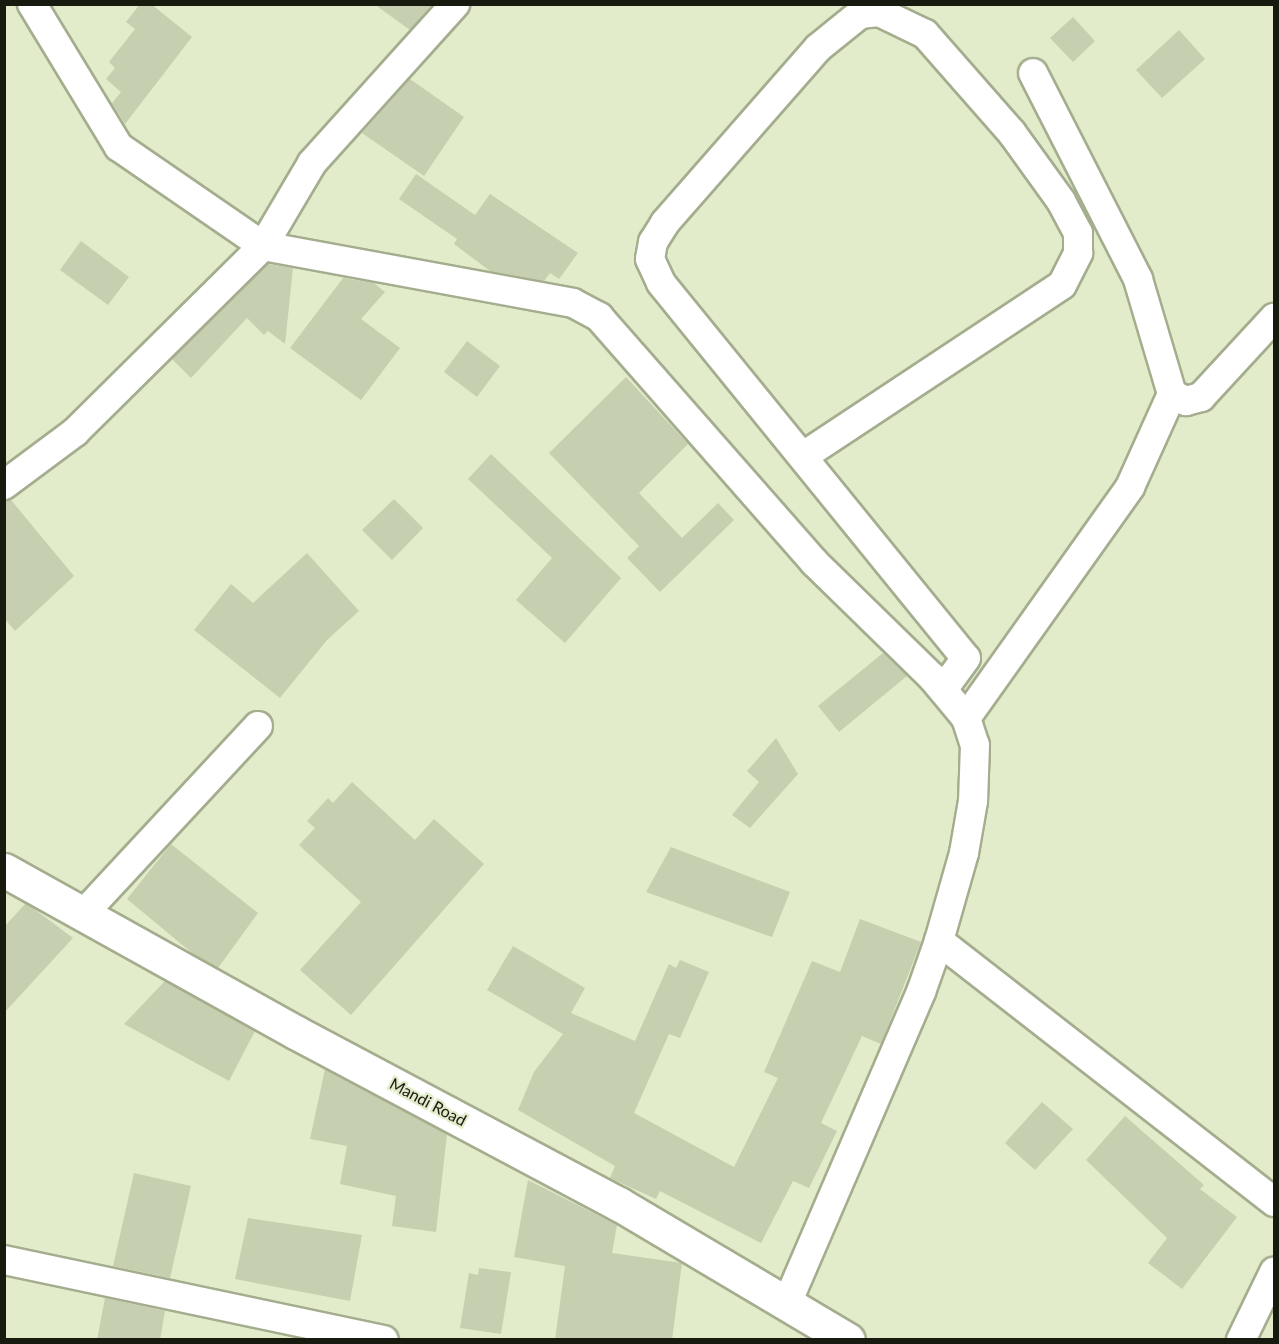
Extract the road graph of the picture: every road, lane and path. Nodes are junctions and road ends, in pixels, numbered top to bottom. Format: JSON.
{"nodes":[{"id":1,"x":32,"y":4,"type":"edge"},
{"id":2,"x":455,"y":4,"type":"edge"},
{"id":3,"x":1033,"y":73,"type":"dead end"},
{"id":4,"x":263,"y":246,"type":"junction"},
{"id":5,"x":1275,"y":318,"type":"edge"},
{"id":6,"x":1172,"y":394,"type":"junction"},
{"id":7,"x":805,"y":455,"type":"junction"},
{"id":8,"x":4,"y":485,"type":"edge"},
{"id":9,"x":943,"y":690,"type":"junction"},
{"id":10,"x":966,"y":718,"type":"junction"},
{"id":11,"x":258,"y":726,"type":"dead end"},
{"id":12,"x":4,"y":870,"type":"edge"},
{"id":13,"x":85,"y":912,"type":"junction"},
{"id":14,"x":939,"y":941,"type":"junction"},
{"id":15,"x":1275,"y":1202,"type":"edge"},
{"id":16,"x":4,"y":1260,"type":"edge"},
{"id":17,"x":1275,"y":1272,"type":"edge"},
{"id":18,"x":788,"y":1301,"type":"junction"},
{"id":19,"x":384,"y":1340,"type":"edge"},
{"id":20,"x":848,"y":1340,"type":"edge"},
{"id":21,"x":1241,"y":1340,"type":"edge"}],
"edges":[{"from":1,"to":4,"type":"street"},
{"from":2,"to":4,"type":"street"},
{"from":3,"to":6,"type":"street"},
{"from":4,"to":8,"type":"street"},
{"from":4,"to":9,"type":"street"},
{"from":5,"to":6,"type":"street"},
{"from":6,"to":10,"type":"street"},
{"from":7,"to":7,"type":"street"},
{"from":7,"to":9,"type":"street"},
{"from":9,"to":10,"type":"street"},
{"from":10,"to":14,"type":"street"},
{"from":11,"to":13,"type":"street"},
{"from":12,"to":13,"type":"street","name":"Mandi Road"},
{"from":13,"to":18,"type":"street","name":"Mandi Road"},
{"from":14,"to":15,"type":"street"},
{"from":14,"to":18,"type":"street"},
{"from":16,"to":19,"type":"street"},
{"from":17,"to":21,"type":"street"},
{"from":18,"to":20,"type":"street","name":"Mandi Road"}]}
